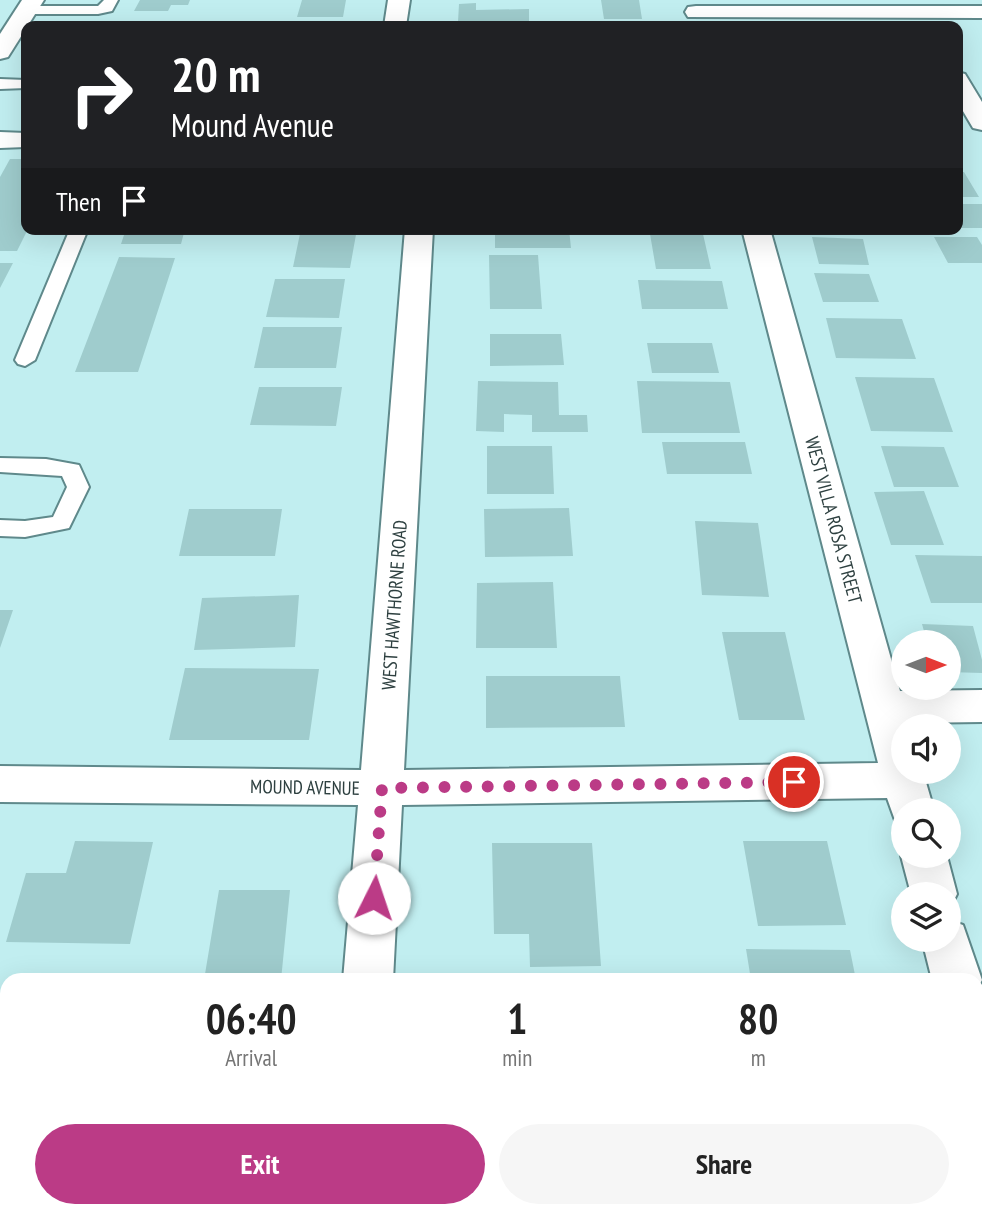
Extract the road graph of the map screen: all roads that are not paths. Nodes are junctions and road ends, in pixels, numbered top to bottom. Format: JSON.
{"nodes":[{"id":1,"x":111,"y":0,"type":"edge"},
{"id":2,"x":399,"y":0,"type":"edge"},
{"id":3,"x":30,"y":5,"type":"edge"},
{"id":4,"x":982,"y":12,"type":"edge"},
{"id":5,"x":697,"y":13,"type":"edge"},
{"id":6,"x":920,"y":13,"type":"edge"},
{"id":7,"x":396,"y":21,"type":"edge"},
{"id":8,"x":0,"y":52,"type":"edge"},
{"id":9,"x":0,"y":84,"type":"edge"},
{"id":10,"x":21,"y":84,"type":"edge"},
{"id":11,"x":963,"y":90,"type":"edge"},
{"id":12,"x":982,"y":123,"type":"edge"},
{"id":13,"x":0,"y":140,"type":"edge"},
{"id":14,"x":21,"y":141,"type":"edge"},
{"id":15,"x":77,"y":235,"type":"edge"},
{"id":16,"x":419,"y":235,"type":"edge"},
{"id":17,"x":758,"y":235,"type":"edge"},
{"id":18,"x":25,"y":360,"type":"dead end"},
{"id":19,"x":0,"y":465,"type":"edge"},
{"id":20,"x":0,"y":528,"type":"edge"},
{"id":21,"x":884,"y":706,"type":"junction"},
{"id":22,"x":982,"y":706,"type":"edge"},
{"id":23,"x":0,"y":784,"type":"edge"},
{"id":24,"x":382,"y":788,"type":"junction"},
{"id":25,"x":908,"y":795,"type":"edge"},
{"id":26,"x":949,"y":952,"type":"edge"},
{"id":27,"x":369,"y":973,"type":"edge"},
{"id":28,"x":955,"y":973,"type":"edge"}],
"edges":[{"from":1,"to":3,"type":"lane"},
{"from":2,"to":7,"type":"street"},
{"from":3,"to":8,"type":"street"},
{"from":4,"to":6,"type":"street"},
{"from":5,"to":6,"type":"street"},
{"from":9,"to":10,"type":"lane"},
{"from":11,"to":12,"type":"street"},
{"from":13,"to":14,"type":"street"},
{"from":15,"to":18,"type":"lane"},
{"from":16,"to":24,"type":"street","name":"WEST HAWTHORNE ROAD"},
{"from":17,"to":21,"type":"street","name":"WEST VILLA ROSA STREET"},
{"from":19,"to":20,"type":"lane"},
{"from":21,"to":22,"type":"street"},
{"from":21,"to":25,"type":"street","name":"WEST VILLA ROSA STREET"},
{"from":23,"to":24,"type":"street","name":"MOUND AVENUE"},
{"from":24,"to":25,"type":"street","name":"MOUND AVENUE"},
{"from":24,"to":27,"type":"street","name":"WEST HAWTHORNE ROAD"},
{"from":26,"to":28,"type":"street"}]}
